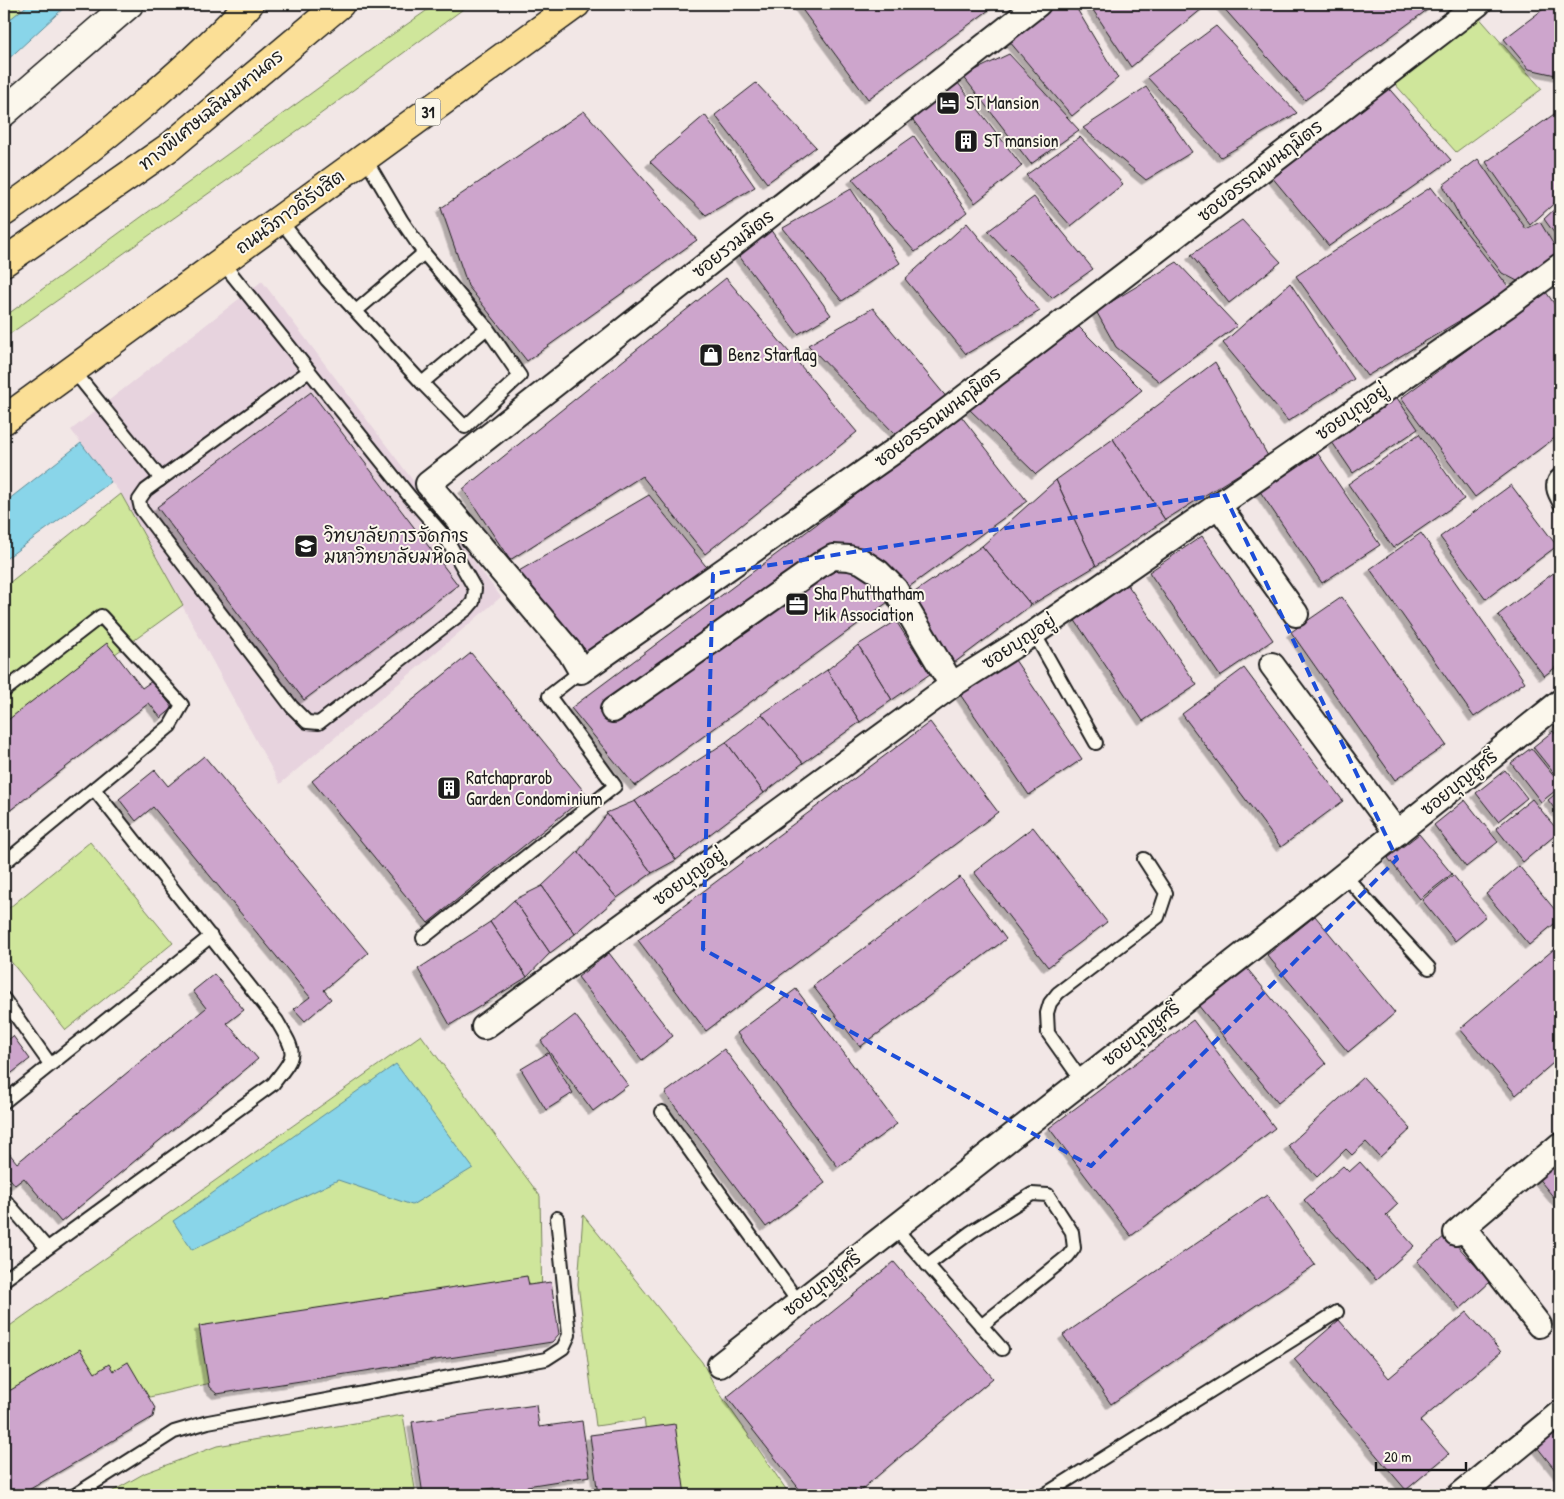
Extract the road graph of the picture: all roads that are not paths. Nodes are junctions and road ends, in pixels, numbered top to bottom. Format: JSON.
{"nodes":[{"id":1,"x":129,"y":4,"type":"edge"},
{"id":2,"x":249,"y":4,"type":"edge"},
{"id":3,"x":340,"y":4,"type":"edge"},
{"id":4,"x":576,"y":4,"type":"edge"},
{"id":5,"x":1038,"y":4,"type":"edge"},
{"id":6,"x":1478,"y":4,"type":"edge"},
{"id":7,"x":4,"y":112,"type":"edge"},
{"id":8,"x":365,"y":158,"type":"junction"},
{"id":9,"x":4,"y":212,"type":"edge"},
{"id":10,"x":280,"y":220,"type":"junction"},
{"id":11,"x":424,"y":252,"type":"junction"},
{"id":12,"x":4,"y":262,"type":"edge"},
{"id":13,"x":222,"y":262,"type":"junction"},
{"id":14,"x":1560,"y":266,"type":"edge"},
{"id":15,"x":356,"y":311,"type":"junction"},
{"id":16,"x":487,"y":328,"type":"junction"},
{"id":17,"x":73,"y":370,"type":"junction"},
{"id":18,"x":310,"y":372,"type":"junction"},
{"id":19,"x":422,"y":383,"type":"junction"},
{"id":20,"x":4,"y":420,"type":"edge"},
{"id":21,"x":1560,"y":474,"type":"edge"},
{"id":22,"x":160,"y":480,"type":"junction"},
{"id":23,"x":420,"y":491,"type":"junction"},
{"id":24,"x":1560,"y":504,"type":"edge"},
{"id":25,"x":1218,"y":505,"type":"junction"},
{"id":26,"x":1296,"y":614,"type":"dead end"},
{"id":27,"x":1034,"y":633,"type":"junction"},
{"id":28,"x":1272,"y":665,"type":"dead end"},
{"id":29,"x":582,"y":671,"type":"junction"},
{"id":30,"x":952,"y":685,"type":"junction"},
{"id":31,"x":4,"y":691,"type":"edge"},
{"id":32,"x":1560,"y":702,"type":"edge"},
{"id":33,"x":612,"y":710,"type":"dead end"},
{"id":34,"x":1096,"y":743,"type":"dead end"},
{"id":35,"x":94,"y":789,"type":"junction"},
{"id":36,"x":1397,"y":833,"type":"junction"},
{"id":37,"x":1144,"y":859,"type":"dead end"},
{"id":38,"x":4,"y":863,"type":"edge"},
{"id":39,"x":1344,"y":875,"type":"junction"},
{"id":40,"x":211,"y":936,"type":"junction"},
{"id":41,"x":423,"y":938,"type":"dead end"},
{"id":42,"x":1429,"y":968,"type":"dead end"},
{"id":43,"x":4,"y":999,"type":"edge"},
{"id":44,"x":484,"y":1027,"type":"dead end"},
{"id":45,"x":50,"y":1064,"type":"junction"},
{"id":46,"x":1082,"y":1081,"type":"junction"},
{"id":47,"x":4,"y":1102,"type":"edge"},
{"id":48,"x":662,"y":1112,"type":"dead end"},
{"id":49,"x":1560,"y":1144,"type":"edge"},
{"id":50,"x":4,"y":1199,"type":"edge"},
{"id":51,"x":558,"y":1218,"type":"dead end"},
{"id":52,"x":895,"y":1228,"type":"junction"},
{"id":53,"x":47,"y":1248,"type":"junction"},
{"id":54,"x":927,"y":1264,"type":"junction"},
{"id":55,"x":4,"y":1280,"type":"edge"},
{"id":56,"x":799,"y":1303,"type":"junction"},
{"id":57,"x":1337,"y":1312,"type":"dead end"},
{"id":58,"x":1539,"y":1325,"type":"dead end"},
{"id":59,"x":981,"y":1326,"type":"junction"},
{"id":60,"x":1002,"y":1349,"type":"dead end"},
{"id":61,"x":720,"y":1365,"type":"dead end"},
{"id":62,"x":1560,"y":1413,"type":"edge"},
{"id":63,"x":1472,"y":1492,"type":"edge"},
{"id":64,"x":75,"y":1495,"type":"edge"},
{"id":65,"x":1044,"y":1495,"type":"edge"}],
"edges":[{"from":1,"to":7,"type":"main road"},
{"from":2,"to":9,"type":"highway"},
{"from":3,"to":12,"type":"highway","name":"ทางพิเศษเฉลิมมหานคร"},
{"from":4,"to":8,"type":"highway","name":"ถนนวิภาวดีรังสิต","number":"31"},
{"from":5,"to":23,"type":"street","name":"ซอยรวมมิตร"},
{"from":6,"to":29,"type":"street","name":"ซอยอรรณพนฤมิตร"},
{"from":8,"to":10,"type":"highway","name":"ถนนวิภาวดีรังสิต","number":"31"},
{"from":8,"to":11,"type":"lane"},
{"from":10,"to":13,"type":"highway","name":"ถนนวิภาวดีรังสิต","number":"31"},
{"from":10,"to":15,"type":"lane"},
{"from":11,"to":15,"type":"lane"},
{"from":11,"to":16,"type":"lane"},
{"from":13,"to":17,"type":"highway","name":"ถนนวิภาวดีรังสิต","number":"31"},
{"from":13,"to":18,"type":"lane"},
{"from":14,"to":25,"type":"street","name":"ซอยบุญอยู่"},
{"from":15,"to":19,"type":"lane"},
{"from":16,"to":19,"type":"lane"},
{"from":16,"to":19,"type":"lane"},
{"from":17,"to":20,"type":"highway","name":"ถนนวิภาวดีรังสิต","number":"31"},
{"from":17,"to":22,"type":"lane"},
{"from":18,"to":22,"type":"lane"},
{"from":18,"to":23,"type":"lane"},
{"from":21,"to":24,"type":"lane"},
{"from":22,"to":23,"type":"lane"},
{"from":23,"to":29,"type":"street"},
{"from":25,"to":26,"type":"street"},
{"from":25,"to":27,"type":"street","name":"ซอยบุญอยู่"},
{"from":27,"to":30,"type":"street","name":"ซอยบุญอยู่"},
{"from":27,"to":34,"type":"lane"},
{"from":28,"to":36,"type":"street"},
{"from":29,"to":41,"type":"lane"},
{"from":30,"to":33,"type":"street"},
{"from":30,"to":44,"type":"street","name":"ซอยบุญอยู่"},
{"from":31,"to":35,"type":"lane"},
{"from":32,"to":36,"type":"street","name":"ซอยบุญชูศรี"},
{"from":35,"to":38,"type":"lane"},
{"from":35,"to":40,"type":"lane"},
{"from":36,"to":39,"type":"street","name":"ซอยบุญชูศรี"},
{"from":37,"to":46,"type":"lane"},
{"from":39,"to":42,"type":"lane"},
{"from":39,"to":46,"type":"street","name":"ซอยบุญชูศรี"},
{"from":40,"to":45,"type":"lane"},
{"from":40,"to":53,"type":"lane"},
{"from":43,"to":45,"type":"lane"},
{"from":45,"to":47,"type":"lane"},
{"from":46,"to":52,"type":"street","name":"ซอยบุญชูศรี"},
{"from":48,"to":56,"type":"lane"},
{"from":49,"to":58,"type":"street"},
{"from":50,"to":53,"type":"lane"},
{"from":51,"to":64,"type":"lane"},
{"from":52,"to":54,"type":"lane"},
{"from":52,"to":56,"type":"street","name":"ซอยบุญชูศรี"},
{"from":53,"to":55,"type":"lane"},
{"from":54,"to":59,"type":"lane"},
{"from":54,"to":59,"type":"lane"},
{"from":56,"to":61,"type":"street","name":"ซอยบุญชูศรี"},
{"from":57,"to":65,"type":"lane"},
{"from":59,"to":60,"type":"lane"},
{"from":62,"to":63,"type":"street"}]}
